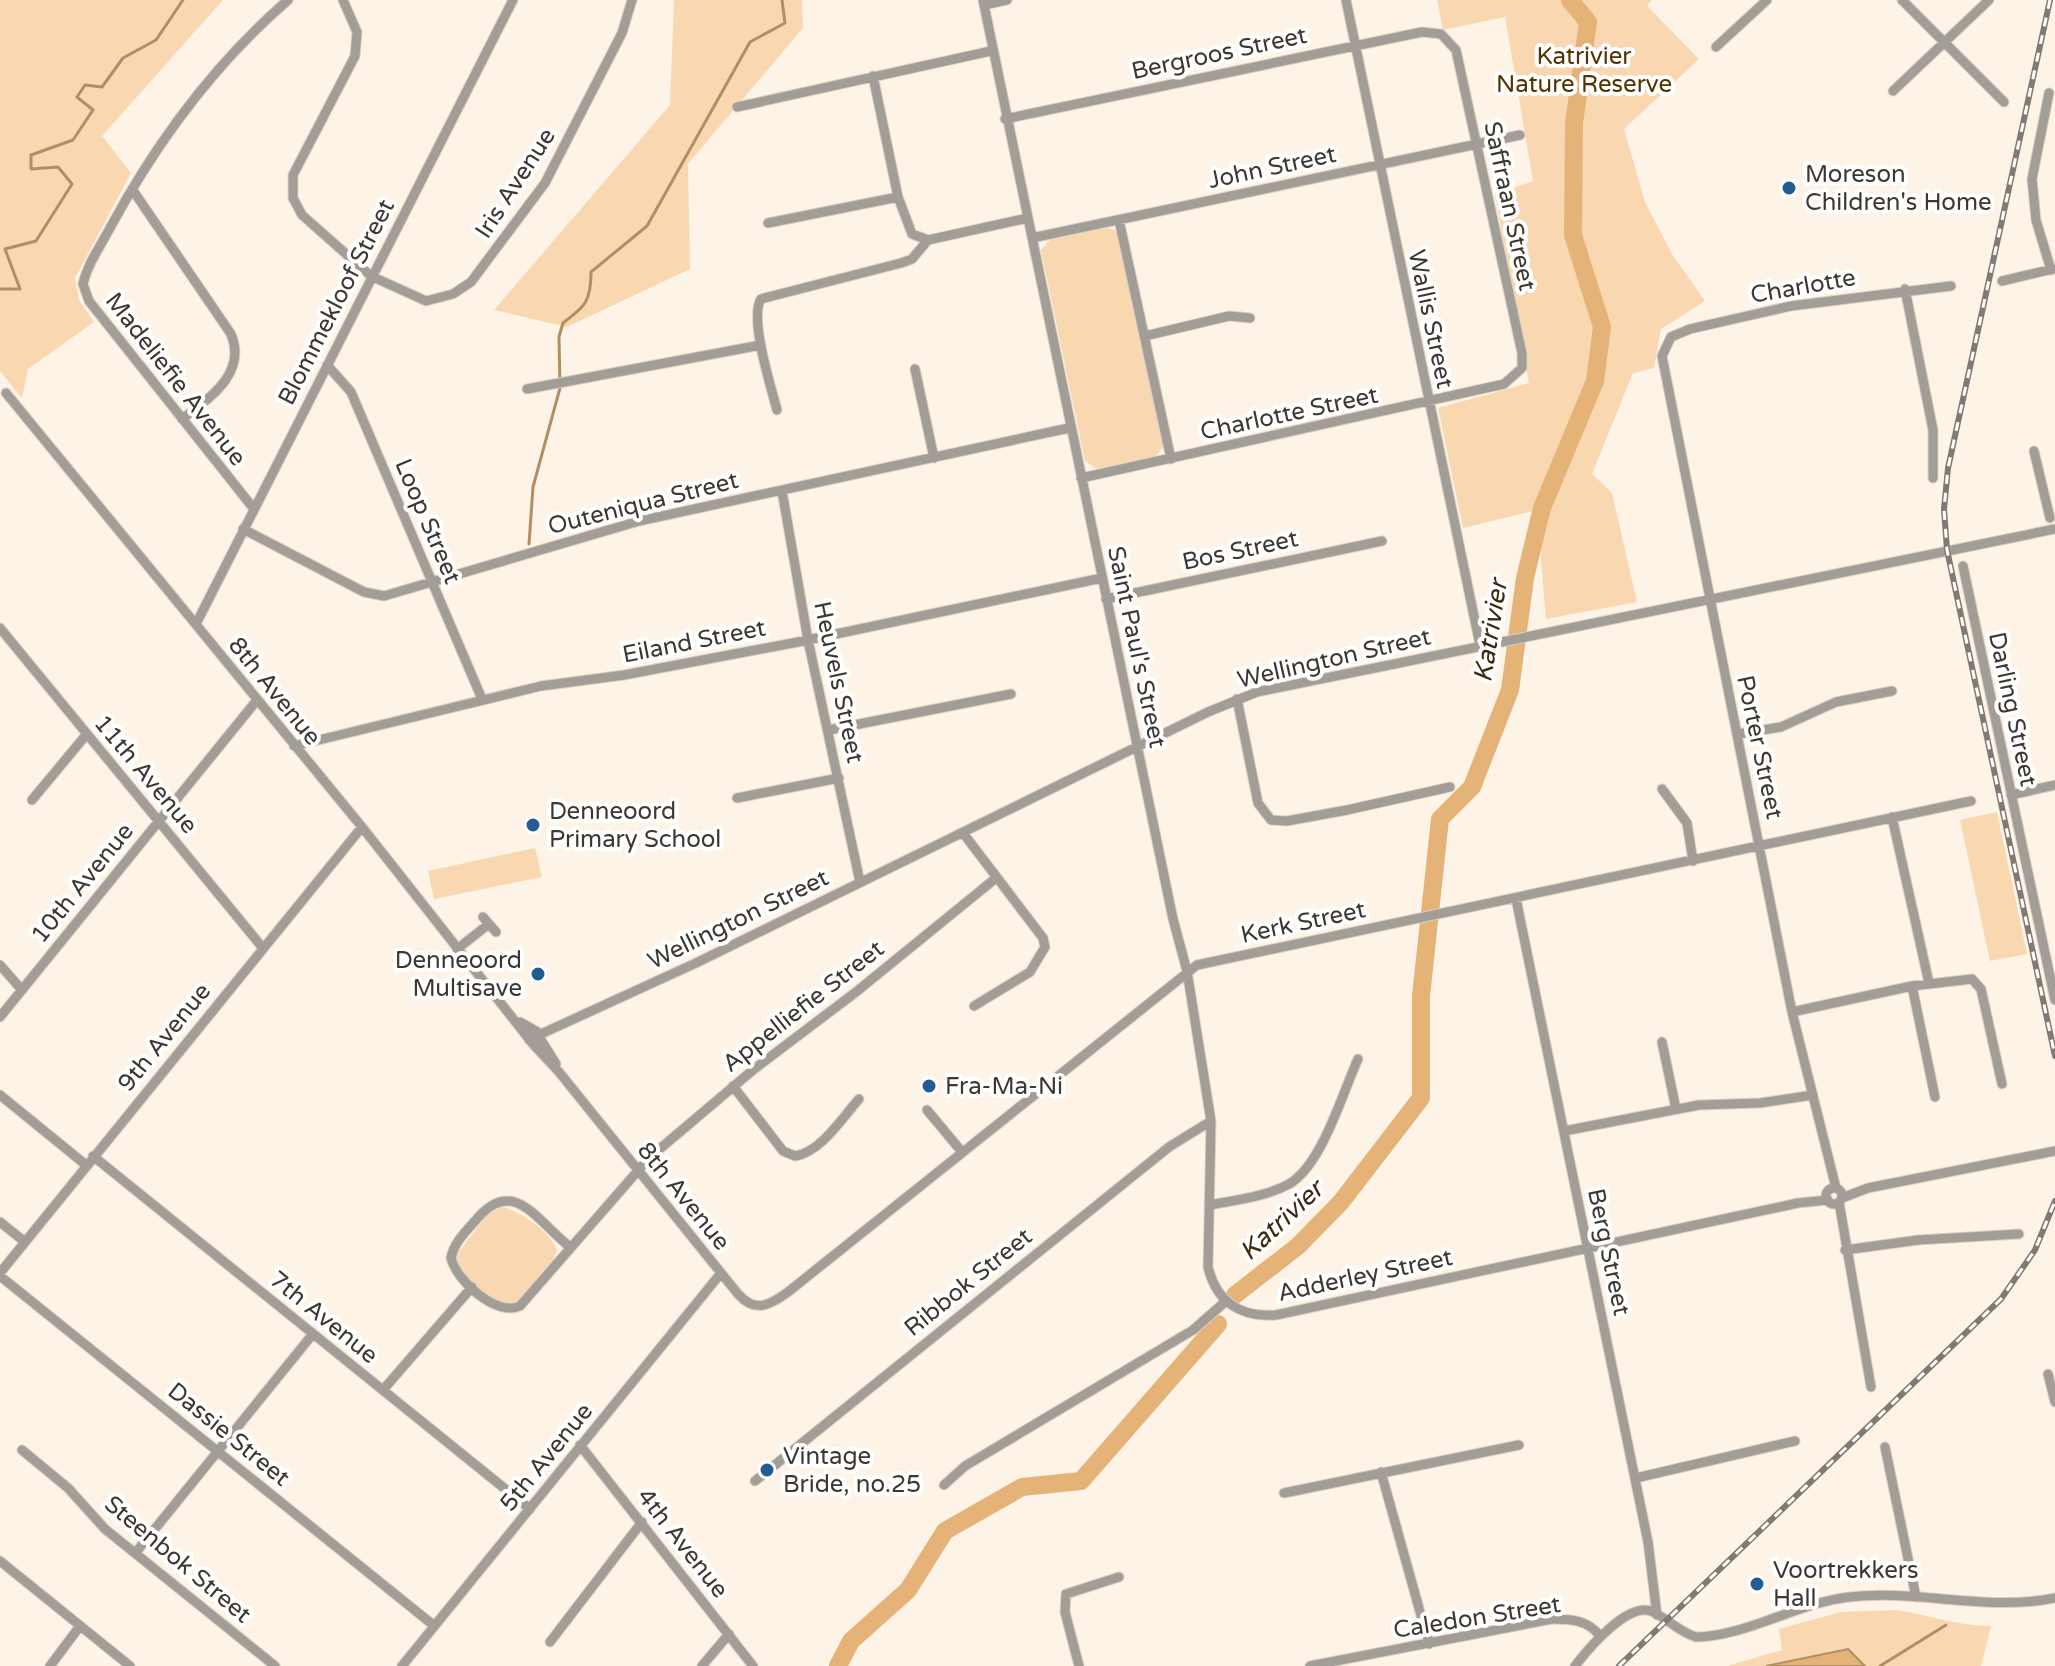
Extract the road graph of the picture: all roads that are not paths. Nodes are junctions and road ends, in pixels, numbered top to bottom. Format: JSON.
{"nodes":[{"id":1,"x":288,"y":0,"type":"edge"},
{"id":2,"x":343,"y":0,"type":"edge"},
{"id":3,"x":513,"y":0,"type":"edge"},
{"id":4,"x":632,"y":0,"type":"edge"},
{"id":5,"x":1007,"y":0,"type":"edge"},
{"id":6,"x":1346,"y":0,"type":"edge"},
{"id":7,"x":1767,"y":0,"type":"edge"},
{"id":8,"x":1902,"y":0,"type":"edge"},
{"id":9,"x":1989,"y":0,"type":"edge"},
{"id":10,"x":983,"y":2,"type":"edge"},
{"id":11,"x":1441,"y":34,"type":"joint"},
{"id":12,"x":1944,"y":43,"type":"junction"},
{"id":13,"x":1355,"y":45,"type":"junction"},
{"id":14,"x":1716,"y":47,"type":"dead end"},
{"id":15,"x":991,"y":51,"type":"junction"},
{"id":16,"x":873,"y":76,"type":"junction"},
{"id":17,"x":1893,"y":91,"type":"dead end"},
{"id":18,"x":2049,"y":93,"type":"dead end"},
{"id":19,"x":2004,"y":102,"type":"dead end"},
{"id":20,"x":737,"y":107,"type":"dead end"},
{"id":21,"x":1005,"y":119,"type":"junction"},
{"id":22,"x":1520,"y":135,"type":"dead end"},
{"id":23,"x":1476,"y":144,"type":"junction"},
{"id":24,"x":1378,"y":165,"type":"junction"},
{"id":25,"x":132,"y":189,"type":"junction"},
{"id":26,"x":898,"y":197,"type":"junction"},
{"id":27,"x":1028,"y":218,"type":"junction"},
{"id":28,"x":1119,"y":220,"type":"junction"},
{"id":29,"x":768,"y":223,"type":"dead end"},
{"id":30,"x":1032,"y":238,"type":"junction"},
{"id":31,"x":928,"y":240,"type":"junction"},
{"id":32,"x":2053,"y":269,"type":"edge"},
{"id":33,"x":371,"y":276,"type":"junction"},
{"id":34,"x":2002,"y":281,"type":"dead end"},
{"id":35,"x":1951,"y":286,"type":"dead end"},
{"id":36,"x":1905,"y":289,"type":"junction"},
{"id":37,"x":1250,"y":318,"type":"dead end"},
{"id":38,"x":1145,"y":336,"type":"junction"},
{"id":39,"x":1667,"y":341,"type":"joint"},
{"id":40,"x":761,"y":345,"type":"junction"},
{"id":41,"x":327,"y":365,"type":"junction"},
{"id":42,"x":915,"y":369,"type":"dead end"},
{"id":43,"x":1504,"y":384,"type":"joint"},
{"id":44,"x":527,"y":389,"type":"dead end"},
{"id":45,"x":6,"y":393,"type":"dead end"},
{"id":46,"x":1428,"y":403,"type":"junction"},
{"id":47,"x":777,"y":410,"type":"dead end"},
{"id":48,"x":182,"y":419,"type":"junction"},
{"id":49,"x":1069,"y":428,"type":"junction"},
{"id":50,"x":2034,"y":451,"type":"dead end"},
{"id":51,"x":934,"y":458,"type":"junction"},
{"id":52,"x":1171,"y":459,"type":"junction"},
{"id":53,"x":1081,"y":478,"type":"junction"},
{"id":54,"x":1933,"y":478,"type":"dead end"},
{"id":55,"x":782,"y":491,"type":"junction"},
{"id":56,"x":254,"y":509,"type":"junction"},
{"id":57,"x":2050,"y":518,"type":"dead end"},
{"id":58,"x":243,"y":529,"type":"junction"},
{"id":59,"x":2055,"y":529,"type":"edge"},
{"id":60,"x":1382,"y":541,"type":"dead end"},
{"id":61,"x":1963,"y":566,"type":"dead end"},
{"id":62,"x":1102,"y":578,"type":"junction"},
{"id":63,"x":433,"y":582,"type":"junction"},
{"id":64,"x":1106,"y":599,"type":"junction"},
{"id":65,"x":1709,"y":601,"type":"junction"},
{"id":66,"x":196,"y":624,"type":"junction"},
{"id":67,"x":0,"y":628,"type":"edge"},
{"id":68,"x":808,"y":640,"type":"junction"},
{"id":69,"x":1481,"y":645,"type":"junction"},
{"id":70,"x":1892,"y":691,"type":"dead end"},
{"id":71,"x":1011,"y":694,"type":"dead end"},
{"id":72,"x":482,"y":699,"type":"junction"},
{"id":73,"x":1237,"y":699,"type":"junction"},
{"id":74,"x":257,"y":700,"type":"junction"},
{"id":75,"x":829,"y":730,"type":"junction"},
{"id":76,"x":1738,"y":734,"type":"junction"},
{"id":77,"x":86,"y":735,"type":"junction"},
{"id":78,"x":294,"y":746,"type":"junction"},
{"id":79,"x":1138,"y":746,"type":"junction"},
{"id":80,"x":839,"y":778,"type":"junction"},
{"id":81,"x":2055,"y":785,"type":"edge"},
{"id":82,"x":1450,"y":787,"type":"dead end"},
{"id":83,"x":1662,"y":789,"type":"dead end"},
{"id":84,"x":2011,"y":795,"type":"junction"},
{"id":85,"x":737,"y":798,"type":"dead end"},
{"id":86,"x":32,"y":800,"type":"dead end"},
{"id":87,"x":1971,"y":801,"type":"dead end"},
{"id":88,"x":1892,"y":817,"type":"junction"},
{"id":89,"x":160,"y":819,"type":"junction"},
{"id":90,"x":362,"y":827,"type":"junction"},
{"id":91,"x":963,"y":833,"type":"junction"},
{"id":92,"x":1760,"y":846,"type":"junction"},
{"id":93,"x":1693,"y":861,"type":"junction"},
{"id":94,"x":996,"y":878,"type":"junction"},
{"id":95,"x":860,"y":882,"type":"junction"},
{"id":96,"x":1516,"y":899,"type":"junction"},
{"id":97,"x":489,"y":925,"type":"dead end"},
{"id":98,"x":262,"y":947,"type":"junction"},
{"id":99,"x":457,"y":949,"type":"junction"},
{"id":100,"x":0,"y":965,"type":"edge"},
{"id":101,"x":1187,"y":971,"type":"junction"},
{"id":102,"x":1929,"y":983,"type":"junction"},
{"id":103,"x":1912,"y":986,"type":"junction"},
{"id":104,"x":21,"y":989,"type":"junction"},
{"id":105,"x":2055,"y":1000,"type":"edge"},
{"id":106,"x":974,"y":1006,"type":"dead end"},
{"id":107,"x":1792,"y":1012,"type":"junction"},
{"id":108,"x":0,"y":1017,"type":"edge"},
{"id":109,"x":535,"y":1037,"type":"junction"},
{"id":110,"x":1662,"y":1042,"type":"dead end"},
{"id":111,"x":1358,"y":1059,"type":"dead end"},
{"id":112,"x":2002,"y":1084,"type":"dead end"},
{"id":113,"x":733,"y":1086,"type":"junction"},
{"id":114,"x":0,"y":1095,"type":"edge"},
{"id":115,"x":1813,"y":1095,"type":"junction"},
{"id":116,"x":1935,"y":1097,"type":"dead end"},
{"id":117,"x":859,"y":1099,"type":"dead end"},
{"id":118,"x":1676,"y":1109,"type":"junction"},
{"id":119,"x":927,"y":1110,"type":"dead end"},
{"id":120,"x":1211,"y":1121,"type":"junction"},
{"id":121,"x":1564,"y":1131,"type":"junction"},
{"id":122,"x":2055,"y":1151,"type":"edge"},
{"id":123,"x":962,"y":1152,"type":"junction"},
{"id":124,"x":90,"y":1160,"type":"junction"},
{"id":125,"x":637,"y":1170,"type":"junction"},
{"id":126,"x":1834,"y":1196,"type":"junction"},
{"id":127,"x":1210,"y":1205,"type":"junction"},
{"id":128,"x":0,"y":1222,"type":"edge"},
{"id":129,"x":2019,"y":1234,"type":"dead end"},
{"id":130,"x":25,"y":1242,"type":"junction"},
{"id":131,"x":570,"y":1247,"type":"junction"},
{"id":132,"x":1588,"y":1248,"type":"junction"},
{"id":133,"x":1845,"y":1250,"type":"junction"},
{"id":134,"x":721,"y":1273,"type":"junction"},
{"id":135,"x":0,"y":1275,"type":"edge"},
{"id":136,"x":472,"y":1287,"type":"junction"},
{"id":137,"x":1225,"y":1302,"type":"junction"},
{"id":138,"x":751,"y":1305,"type":"joint"},
{"id":139,"x":312,"y":1335,"type":"junction"},
{"id":140,"x":2048,"y":1374,"type":"dead end"},
{"id":141,"x":1871,"y":1387,"type":"dead end"},
{"id":142,"x":383,"y":1390,"type":"junction"},
{"id":143,"x":2055,"y":1402,"type":"edge"},
{"id":144,"x":1795,"y":1441,"type":"dead end"},
{"id":145,"x":580,"y":1445,"type":"junction"},
{"id":146,"x":1519,"y":1445,"type":"dead end"},
{"id":147,"x":1885,"y":1447,"type":"dead end"},
{"id":148,"x":22,"y":1450,"type":"dead end"},
{"id":149,"x":219,"y":1451,"type":"junction"},
{"id":150,"x":1381,"y":1472,"type":"junction"},
{"id":151,"x":1636,"y":1478,"type":"junction"},
{"id":152,"x":755,"y":1481,"type":"dead end"},
{"id":153,"x":944,"y":1485,"type":"dead end"},
{"id":154,"x":1284,"y":1493,"type":"dead end"},
{"id":155,"x":530,"y":1509,"type":"junction"},
{"id":156,"x":642,"y":1522,"type":"junction"},
{"id":157,"x":137,"y":1551,"type":"junction"},
{"id":158,"x":0,"y":1561,"type":"edge"},
{"id":159,"x":1119,"y":1577,"type":"dead end"},
{"id":160,"x":1916,"y":1597,"type":"junction"},
{"id":161,"x":2055,"y":1598,"type":"edge"},
{"id":162,"x":1657,"y":1615,"type":"junction"},
{"id":163,"x":432,"y":1624,"type":"junction"},
{"id":164,"x":80,"y":1626,"type":"junction"},
{"id":165,"x":729,"y":1634,"type":"junction"},
{"id":166,"x":1600,"y":1636,"type":"junction"},
{"id":167,"x":550,"y":1642,"type":"dead end"},
{"id":168,"x":1429,"y":1644,"type":"junction"},
{"id":169,"x":50,"y":1666,"type":"edge"},
{"id":170,"x":130,"y":1666,"type":"edge"},
{"id":171,"x":275,"y":1666,"type":"edge"},
{"id":172,"x":402,"y":1666,"type":"edge"},
{"id":173,"x":702,"y":1666,"type":"edge"},
{"id":174,"x":753,"y":1666,"type":"edge"},
{"id":175,"x":1079,"y":1666,"type":"edge"},
{"id":176,"x":1310,"y":1666,"type":"edge"},
{"id":177,"x":1575,"y":1666,"type":"edge"}],
"edges":[{"from":1,"to":25,"type":"street","name":"Madeliefie Avenue"},
{"from":2,"to":33,"type":"street","name":"Iris Avenue"},
{"from":3,"to":33,"type":"street","name":"Blommekloof Street"},
{"from":4,"to":33,"type":"street","name":"Iris Avenue"},
{"from":5,"to":10,"type":"street"},
{"from":6,"to":13,"type":"street","name":"Wallis Street"},
{"from":7,"to":14,"type":"street"},
{"from":8,"to":12,"type":"street"},
{"from":9,"to":12,"type":"street"},
{"from":10,"to":15,"type":"street","name":"Saint Paul's Street"},
{"from":11,"to":13,"type":"street","name":"Bergroos Street"},
{"from":11,"to":23,"type":"street","name":"Saffraan Street"},
{"from":12,"to":17,"type":"street"},
{"from":12,"to":19,"type":"street"},
{"from":13,"to":21,"type":"street","name":"Bergroos Street"},
{"from":13,"to":24,"type":"street","name":"Wallis Street"},
{"from":15,"to":16,"type":"street"},
{"from":15,"to":21,"type":"street","name":"Saint Paul's Street"},
{"from":16,"to":20,"type":"street"},
{"from":16,"to":26,"type":"street"},
{"from":18,"to":32,"type":"street"},
{"from":21,"to":27,"type":"street","name":"Saint Paul's Street"},
{"from":22,"to":23,"type":"street","name":"John Street"},
{"from":23,"to":24,"type":"street","name":"John Street"},
{"from":23,"to":43,"type":"street","name":"Saffraan Street"},
{"from":24,"to":28,"type":"street","name":"John Street"},
{"from":24,"to":46,"type":"street","name":"Wallis Street"},
{"from":25,"to":48,"type":"street","name":"Madeliefie Avenue"},
{"from":25,"to":48,"type":"street"},
{"from":26,"to":29,"type":"street"},
{"from":26,"to":31,"type":"street"},
{"from":27,"to":30,"type":"street","name":"Saint Paul's Street"},
{"from":27,"to":31,"type":"street"},
{"from":28,"to":30,"type":"street","name":"John Street"},
{"from":28,"to":38,"type":"street"},
{"from":30,"to":49,"type":"street","name":"Saint Paul's Street"},
{"from":31,"to":40,"type":"street"},
{"from":32,"to":34,"type":"street"},
{"from":33,"to":41,"type":"street","name":"Blommekloof Street"},
{"from":35,"to":36,"type":"street","name":"Charlotte"},
{"from":36,"to":39,"type":"street","name":"Charlotte"},
{"from":36,"to":54,"type":"street"},
{"from":37,"to":38,"type":"street"},
{"from":38,"to":52,"type":"street"},
{"from":39,"to":65,"type":"street","name":"Porter Street"},
{"from":40,"to":44,"type":"street"},
{"from":40,"to":47,"type":"street"},
{"from":41,"to":56,"type":"street","name":"Blommekloof Street"},
{"from":41,"to":63,"type":"street","name":"Loop Street"},
{"from":42,"to":51,"type":"street"},
{"from":43,"to":46,"type":"street","name":"Charlotte Street"},
{"from":45,"to":66,"type":"street","name":"8th Avenue"},
{"from":46,"to":52,"type":"street","name":"Charlotte Street"},
{"from":46,"to":69,"type":"street","name":"Wallis Street"},
{"from":48,"to":56,"type":"street","name":"Madeliefie Avenue"},
{"from":49,"to":51,"type":"street","name":"Outeniqua Street"},
{"from":49,"to":53,"type":"street","name":"Saint Paul's Street"},
{"from":50,"to":57,"type":"street"},
{"from":51,"to":55,"type":"street","name":"Outeniqua Street"},
{"from":52,"to":53,"type":"street","name":"Charlotte Street"},
{"from":53,"to":62,"type":"street","name":"Saint Paul's Street"},
{"from":55,"to":63,"type":"street","name":"Outeniqua Street"},
{"from":55,"to":68,"type":"street","name":"Heuvels Street"},
{"from":56,"to":58,"type":"street","name":"Blommekloof Street"},
{"from":58,"to":63,"type":"street","name":"Outeniqua Street"},
{"from":58,"to":66,"type":"street","name":"Blommekloof Street"},
{"from":59,"to":65,"type":"street","name":"Wellington Street"},
{"from":60,"to":64,"type":"street","name":"Bos Street"},
{"from":61,"to":84,"type":"street","name":"Darling Street"},
{"from":62,"to":64,"type":"street","name":"Saint Paul's Street"},
{"from":62,"to":68,"type":"street","name":"Eiland Street"},
{"from":63,"to":72,"type":"street","name":"Loop Street"},
{"from":64,"to":79,"type":"street","name":"Saint Paul's Street"},
{"from":65,"to":69,"type":"street","name":"Wellington Street"},
{"from":65,"to":76,"type":"street","name":"Porter Street"},
{"from":66,"to":74,"type":"street","name":"8th Avenue"},
{"from":67,"to":77,"type":"street","name":"11th Avenue"},
{"from":68,"to":72,"type":"street","name":"Eiland Street"},
{"from":68,"to":75,"type":"street","name":"Heuvels Street"},
{"from":69,"to":73,"type":"street","name":"Wellington Street"},
{"from":70,"to":76,"type":"street"},
{"from":71,"to":75,"type":"street"},
{"from":72,"to":78,"type":"street","name":"Eiland Street"},
{"from":73,"to":79,"type":"street","name":"Wellington Street"},
{"from":73,"to":82,"type":"street"},
{"from":74,"to":78,"type":"street","name":"8th Avenue"},
{"from":74,"to":89,"type":"street","name":"10th Avenue"},
{"from":75,"to":80,"type":"street","name":"Heuvels Street"},
{"from":76,"to":92,"type":"street","name":"Porter Street"},
{"from":77,"to":86,"type":"street"},
{"from":77,"to":89,"type":"street","name":"11th Avenue"},
{"from":78,"to":90,"type":"street","name":"8th Avenue"},
{"from":79,"to":91,"type":"street","name":"Wellington Street"},
{"from":79,"to":101,"type":"street","name":"Saint Paul's Street"},
{"from":80,"to":85,"type":"street"},
{"from":80,"to":95,"type":"street","name":"Heuvels Street"},
{"from":81,"to":84,"type":"street"},
{"from":83,"to":93,"type":"street"},
{"from":84,"to":105,"type":"street","name":"Darling Street"},
{"from":87,"to":88,"type":"street","name":"Kerk Street"},
{"from":88,"to":92,"type":"street","name":"Kerk Street"},
{"from":88,"to":102,"type":"street"},
{"from":89,"to":98,"type":"street","name":"11th Avenue"},
{"from":89,"to":104,"type":"street","name":"10th Avenue"},
{"from":90,"to":98,"type":"street","name":"9th Avenue"},
{"from":90,"to":99,"type":"street","name":"8th Avenue"},
{"from":91,"to":94,"type":"street"},
{"from":91,"to":95,"type":"street","name":"Wellington Street"},
{"from":92,"to":93,"type":"street","name":"Kerk Street"},
{"from":92,"to":107,"type":"street","name":"Porter Street"},
{"from":93,"to":96,"type":"street","name":"Kerk Street"},
{"from":94,"to":106,"type":"street"},
{"from":94,"to":113,"type":"street","name":"Appelliefie Street"},
{"from":95,"to":109,"type":"street","name":"Wellington Street"},
{"from":96,"to":101,"type":"street","name":"Kerk Street"},
{"from":96,"to":121,"type":"street","name":"Berg Street"},
{"from":97,"to":99,"type":"street"},
{"from":98,"to":124,"type":"street","name":"9th Avenue"},
{"from":99,"to":109,"type":"street","name":"8th Avenue"},
{"from":100,"to":104,"type":"street"},
{"from":101,"to":120,"type":"street","name":"Saint Paul's Street"},
{"from":101,"to":123,"type":"street","name":"Kerk Street"},
{"from":102,"to":103,"type":"street"},
{"from":102,"to":112,"type":"street"},
{"from":103,"to":107,"type":"street"},
{"from":103,"to":116,"type":"street"},
{"from":104,"to":108,"type":"street","name":"10th Avenue"},
{"from":107,"to":115,"type":"street","name":"Porter Street"},
{"from":109,"to":125,"type":"street","name":"8th Avenue"},
{"from":110,"to":118,"type":"street"},
{"from":111,"to":127,"type":"street"},
{"from":113,"to":117,"type":"street"},
{"from":113,"to":125,"type":"street","name":"Appelliefie Street"},
{"from":114,"to":124,"type":"street","name":"7th Avenue"},
{"from":115,"to":118,"type":"street"},
{"from":115,"to":126,"type":"street","name":"Porter Street"},
{"from":118,"to":121,"type":"street"},
{"from":119,"to":123,"type":"street"},
{"from":120,"to":127,"type":"street","name":"Saint Paul's Street"},
{"from":120,"to":152,"type":"street","name":"Ribbok Street"},
{"from":121,"to":132,"type":"street","name":"Berg Street"},
{"from":122,"to":126,"type":"street","name":"Adderley Street"},
{"from":123,"to":138,"type":"street","name":"Kerk Street"},
{"from":124,"to":130,"type":"street","name":"9th Avenue"},
{"from":124,"to":139,"type":"street","name":"7th Avenue"},
{"from":125,"to":131,"type":"street","name":"Appelliefie Street"},
{"from":125,"to":134,"type":"street","name":"8th Avenue"},
{"from":126,"to":132,"type":"street","name":"Adderley Street"},
{"from":126,"to":133,"type":"street","name":"Porter Street"},
{"from":127,"to":137,"type":"street","name":"Saint Paul's Street"},
{"from":128,"to":130,"type":"street"},
{"from":129,"to":133,"type":"street"},
{"from":130,"to":135,"type":"street","name":"9th Avenue"},
{"from":131,"to":136,"type":"street"},
{"from":131,"to":136,"type":"street"},
{"from":132,"to":137,"type":"street","name":"Adderley Street"},
{"from":132,"to":151,"type":"street","name":"Berg Street"},
{"from":133,"to":141,"type":"street","name":"Porter Street"},
{"from":134,"to":138,"type":"street","name":"8th Avenue"},
{"from":134,"to":145,"type":"street","name":"5th Avenue"},
{"from":135,"to":149,"type":"street","name":"Dassie Street"},
{"from":136,"to":142,"type":"street"},
{"from":137,"to":153,"type":"street"},
{"from":139,"to":142,"type":"street","name":"7th Avenue"},
{"from":139,"to":149,"type":"street"},
{"from":140,"to":143,"type":"street"},
{"from":142,"to":155,"type":"street","name":"7th Avenue"},
{"from":144,"to":151,"type":"street"},
{"from":145,"to":155,"type":"street","name":"5th Avenue"},
{"from":145,"to":156,"type":"street","name":"4th Avenue"},
{"from":146,"to":150,"type":"street"},
{"from":147,"to":160,"type":"street"},
{"from":148,"to":157,"type":"street","name":"Steenbok Street"},
{"from":149,"to":157,"type":"street"},
{"from":149,"to":163,"type":"street","name":"Dassie Street"},
{"from":150,"to":154,"type":"street"},
{"from":150,"to":168,"type":"street"},
{"from":151,"to":162,"type":"street","name":"Berg Street"},
{"from":155,"to":163,"type":"street","name":"5th Avenue"},
{"from":156,"to":165,"type":"street","name":"4th Avenue"},
{"from":156,"to":167,"type":"street"},
{"from":157,"to":171,"type":"street","name":"Steenbok Street"},
{"from":158,"to":164,"type":"street"},
{"from":159,"to":175,"type":"street"},
{"from":160,"to":161,"type":"street"},
{"from":160,"to":162,"type":"street"},
{"from":162,"to":166,"type":"street"},
{"from":163,"to":172,"type":"street","name":"5th Avenue"},
{"from":164,"to":169,"type":"street"},
{"from":164,"to":170,"type":"street"},
{"from":165,"to":173,"type":"street"},
{"from":165,"to":174,"type":"street","name":"4th Avenue"},
{"from":166,"to":168,"type":"street","name":"Caledon Street"},
{"from":166,"to":177,"type":"street"},
{"from":168,"to":176,"type":"street","name":"Caledon Street"}]}
